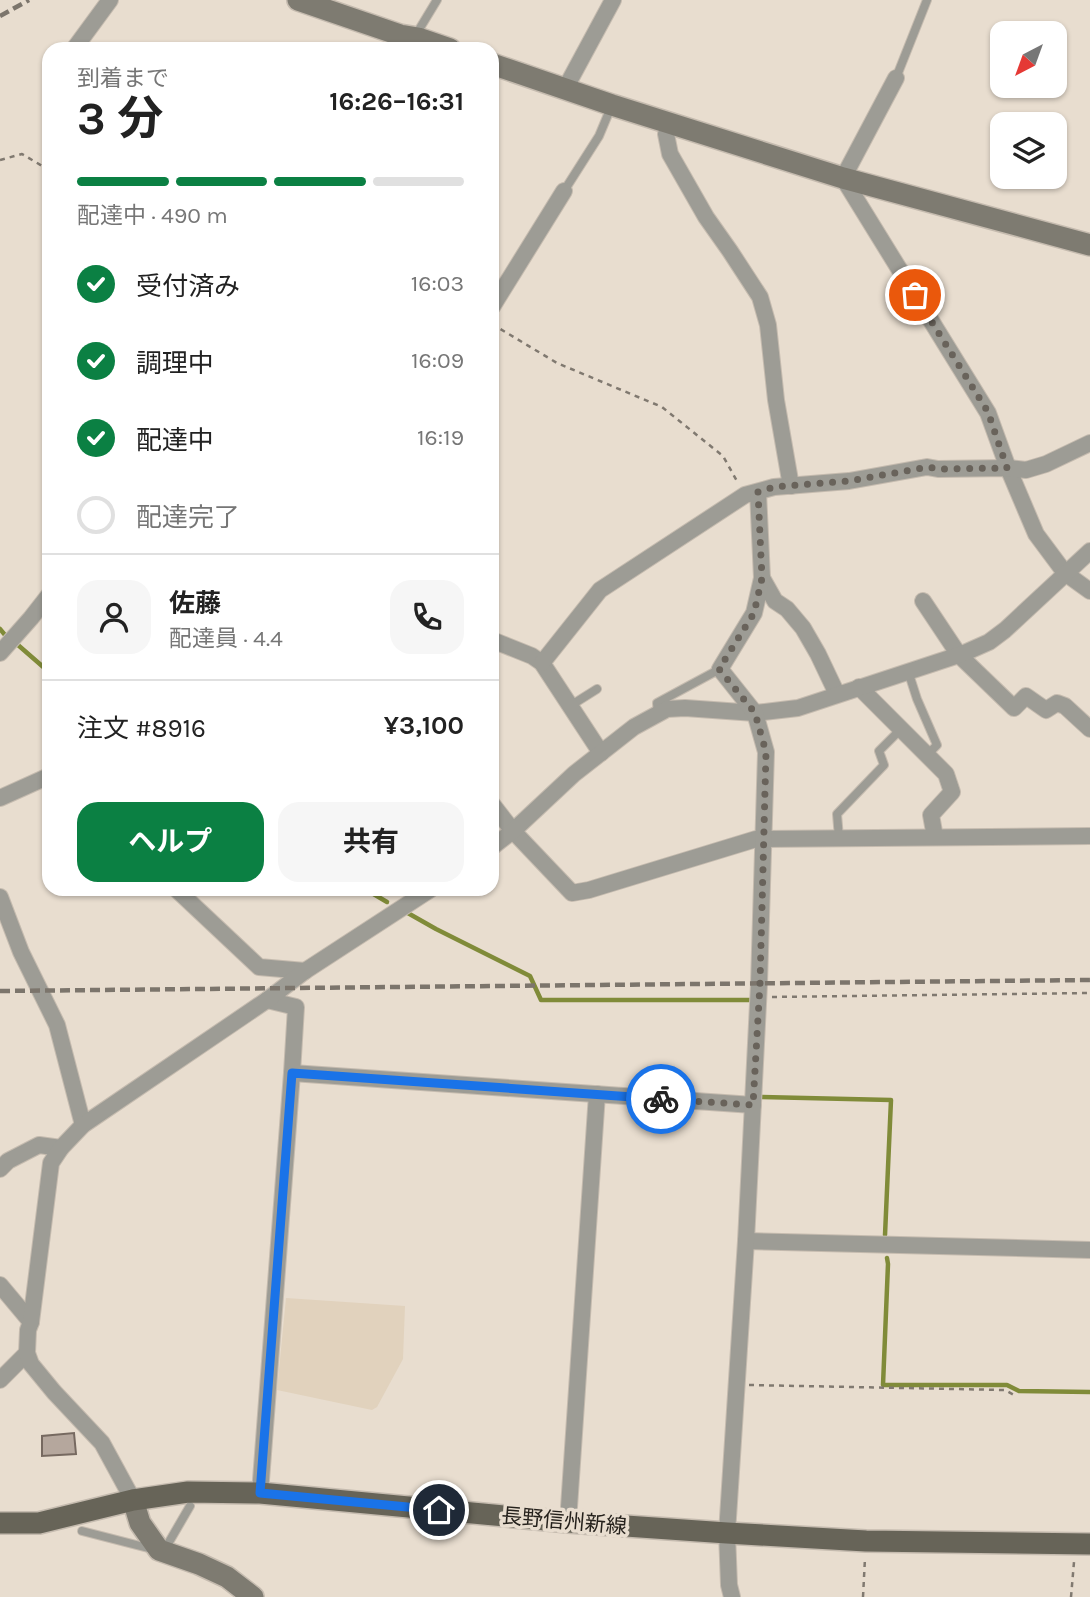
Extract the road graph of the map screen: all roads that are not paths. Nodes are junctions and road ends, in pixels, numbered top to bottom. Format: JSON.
{"nodes":[{"id":1,"x":110,"y":0,"type":"edge"},
{"id":2,"x":298,"y":0,"type":"edge"},
{"id":3,"x":437,"y":0,"type":"edge"},
{"id":4,"x":613,"y":0,"type":"edge"},
{"id":5,"x":927,"y":0,"type":"edge"},
{"id":6,"x":403,"y":41,"type":"edge"},
{"id":7,"x":79,"y":42,"type":"edge"},
{"id":8,"x":499,"y":66,"type":"edge"},
{"id":9,"x":896,"y":78,"type":"joint"},
{"id":10,"x":565,"y":89,"type":"junction"},
{"id":11,"x":612,"y":105,"type":"junction"},
{"id":12,"x":672,"y":122,"type":"junction"},
{"id":13,"x":843,"y":178,"type":"junction"},
{"id":14,"x":564,"y":191,"type":"joint"},
{"id":15,"x":1090,"y":245,"type":"edge"},
{"id":16,"x":499,"y":296,"type":"edge"},
{"id":17,"x":1090,"y":443,"type":"edge"},
{"id":18,"x":1007,"y":468,"type":"junction"},
{"id":19,"x":791,"y":486,"type":"junction"},
{"id":20,"x":752,"y":493,"type":"junction"},
{"id":21,"x":1090,"y":551,"type":"edge"},
{"id":22,"x":1065,"y":573,"type":"junction"},
{"id":23,"x":762,"y":578,"type":"junction"},
{"id":24,"x":1090,"y":591,"type":"edge"},
{"id":25,"x":922,"y":601,"type":"dead end"},
{"id":26,"x":42,"y":604,"type":"edge"},
{"id":27,"x":499,"y":643,"type":"edge"},
{"id":28,"x":0,"y":653,"type":"edge"},
{"id":29,"x":958,"y":655,"type":"junction"},
{"id":30,"x":542,"y":663,"type":"junction"},
{"id":31,"x":719,"y":669,"type":"junction"},
{"id":32,"x":908,"y":671,"type":"junction"},
{"id":33,"x":859,"y":687,"type":"junction"},
{"id":34,"x":597,"y":689,"type":"dead end"},
{"id":35,"x":837,"y":694,"type":"junction"},
{"id":36,"x":570,"y":706,"type":"junction"},
{"id":37,"x":755,"y":713,"type":"junction"},
{"id":38,"x":658,"y":714,"type":"junction"},
{"id":39,"x":901,"y":729,"type":"junction"},
{"id":40,"x":1090,"y":729,"type":"edge"},
{"id":41,"x":601,"y":753,"type":"junction"},
{"id":42,"x":927,"y":755,"type":"junction"},
{"id":43,"x":42,"y":779,"type":"edge"},
{"id":44,"x":0,"y":798,"type":"edge"},
{"id":45,"x":499,"y":813,"type":"edge"},
{"id":46,"x":513,"y":831,"type":"junction"},
{"id":47,"x":1090,"y":836,"type":"edge"},
{"id":48,"x":935,"y":837,"type":"junction"},
{"id":49,"x":764,"y":838,"type":"junction"},
{"id":50,"x":839,"y":838,"type":"junction"},
{"id":51,"x":499,"y":842,"type":"edge"},
{"id":52,"x":183,"y":896,"type":"edge"},
{"id":53,"x":420,"y":896,"type":"edge"},
{"id":54,"x":0,"y":897,"type":"edge"},
{"id":55,"x":305,"y":971,"type":"junction"},
{"id":56,"x":267,"y":1000,"type":"junction"},
{"id":57,"x":292,"y":1073,"type":"junction"},
{"id":58,"x":597,"y":1094,"type":"junction"},
{"id":59,"x":753,"y":1105,"type":"junction"},
{"id":60,"x":83,"y":1125,"type":"junction"},
{"id":61,"x":61,"y":1149,"type":"junction"},
{"id":62,"x":0,"y":1169,"type":"edge"},
{"id":63,"x":746,"y":1241,"type":"junction"},
{"id":64,"x":1090,"y":1250,"type":"edge"},
{"id":65,"x":0,"y":1285,"type":"edge"},
{"id":66,"x":30,"y":1322,"type":"junction"},
{"id":67,"x":27,"y":1353,"type":"junction"},
{"id":68,"x":0,"y":1380,"type":"edge"},
{"id":69,"x":260,"y":1493,"type":"junction"},
{"id":70,"x":134,"y":1500,"type":"junction"},
{"id":71,"x":190,"y":1506,"type":"dead end"},
{"id":72,"x":568,"y":1522,"type":"junction"},
{"id":73,"x":0,"y":1523,"type":"edge"},
{"id":74,"x":82,"y":1531,"type":"dead end"},
{"id":75,"x":727,"y":1533,"type":"junction"},
{"id":76,"x":1082,"y":1544,"type":"edge"},
{"id":77,"x":161,"y":1551,"type":"junction"},
{"id":78,"x":253,"y":1597,"type":"edge"},
{"id":79,"x":732,"y":1597,"type":"edge"}],
"edges":[{"from":1,"to":7,"type":"street"},
{"from":2,"to":6,"type":"street"},
{"from":3,"to":6,"type":"lane"},
{"from":4,"to":10,"type":"street"},
{"from":5,"to":9,"type":"lane"},
{"from":8,"to":10,"type":"street"},
{"from":9,"to":13,"type":"street"},
{"from":10,"to":11,"type":"street"},
{"from":11,"to":12,"type":"street"},
{"from":11,"to":14,"type":"lane"},
{"from":12,"to":13,"type":"street"},
{"from":12,"to":19,"type":"street"},
{"from":13,"to":15,"type":"street"},
{"from":13,"to":18,"type":"street"},
{"from":14,"to":16,"type":"street"},
{"from":17,"to":18,"type":"street"},
{"from":18,"to":19,"type":"street"},
{"from":18,"to":22,"type":"street"},
{"from":19,"to":20,"type":"street"},
{"from":20,"to":23,"type":"street"},
{"from":20,"to":30,"type":"street"},
{"from":21,"to":22,"type":"street"},
{"from":22,"to":24,"type":"street"},
{"from":22,"to":29,"type":"street"},
{"from":23,"to":31,"type":"street"},
{"from":23,"to":35,"type":"street"},
{"from":25,"to":29,"type":"street"},
{"from":26,"to":28,"type":"street"},
{"from":27,"to":30,"type":"street"},
{"from":29,"to":32,"type":"street"},
{"from":29,"to":40,"type":"street"},
{"from":30,"to":36,"type":"street"},
{"from":31,"to":37,"type":"street"},
{"from":31,"to":38,"type":"lane"},
{"from":32,"to":33,"type":"street"},
{"from":32,"to":42,"type":"lane"},
{"from":33,"to":35,"type":"street"},
{"from":33,"to":39,"type":"street"},
{"from":34,"to":36,"type":"lane"},
{"from":35,"to":37,"type":"street"},
{"from":36,"to":41,"type":"street"},
{"from":37,"to":38,"type":"street"},
{"from":37,"to":49,"type":"street"},
{"from":38,"to":41,"type":"street"},
{"from":39,"to":42,"type":"street"},
{"from":39,"to":50,"type":"lane"},
{"from":41,"to":46,"type":"street"},
{"from":42,"to":48,"type":"street"},
{"from":43,"to":44,"type":"street"},
{"from":45,"to":46,"type":"street"},
{"from":46,"to":49,"type":"street"},
{"from":46,"to":51,"type":"street"},
{"from":47,"to":48,"type":"street"},
{"from":48,"to":50,"type":"street"},
{"from":49,"to":50,"type":"street"},
{"from":49,"to":59,"type":"street"},
{"from":52,"to":55,"type":"street"},
{"from":53,"to":55,"type":"street"},
{"from":54,"to":60,"type":"street"},
{"from":55,"to":56,"type":"street"},
{"from":56,"to":57,"type":"street"},
{"from":56,"to":60,"type":"street"},
{"from":57,"to":58,"type":"street"},
{"from":57,"to":69,"type":"street"},
{"from":58,"to":59,"type":"street"},
{"from":58,"to":72,"type":"street"},
{"from":59,"to":63,"type":"street"},
{"from":60,"to":61,"type":"street"},
{"from":61,"to":62,"type":"street"},
{"from":61,"to":66,"type":"street"},
{"from":63,"to":64,"type":"street"},
{"from":63,"to":75,"type":"street"},
{"from":65,"to":66,"type":"street"},
{"from":66,"to":67,"type":"street"},
{"from":67,"to":68,"type":"street"},
{"from":67,"to":70,"type":"street"},
{"from":69,"to":70,"type":"main road","name":"長野信州新線"},
{"from":69,"to":72,"type":"main road","name":"長野信州新線"},
{"from":70,"to":73,"type":"main road","name":"長野信州新線"},
{"from":70,"to":77,"type":"street"},
{"from":71,"to":77,"type":"lane"},
{"from":72,"to":75,"type":"main road","name":"長野信州新線"},
{"from":74,"to":77,"type":"lane"},
{"from":75,"to":76,"type":"main road","name":"長野信州新線"},
{"from":75,"to":79,"type":"street"},
{"from":77,"to":78,"type":"street"}]}
